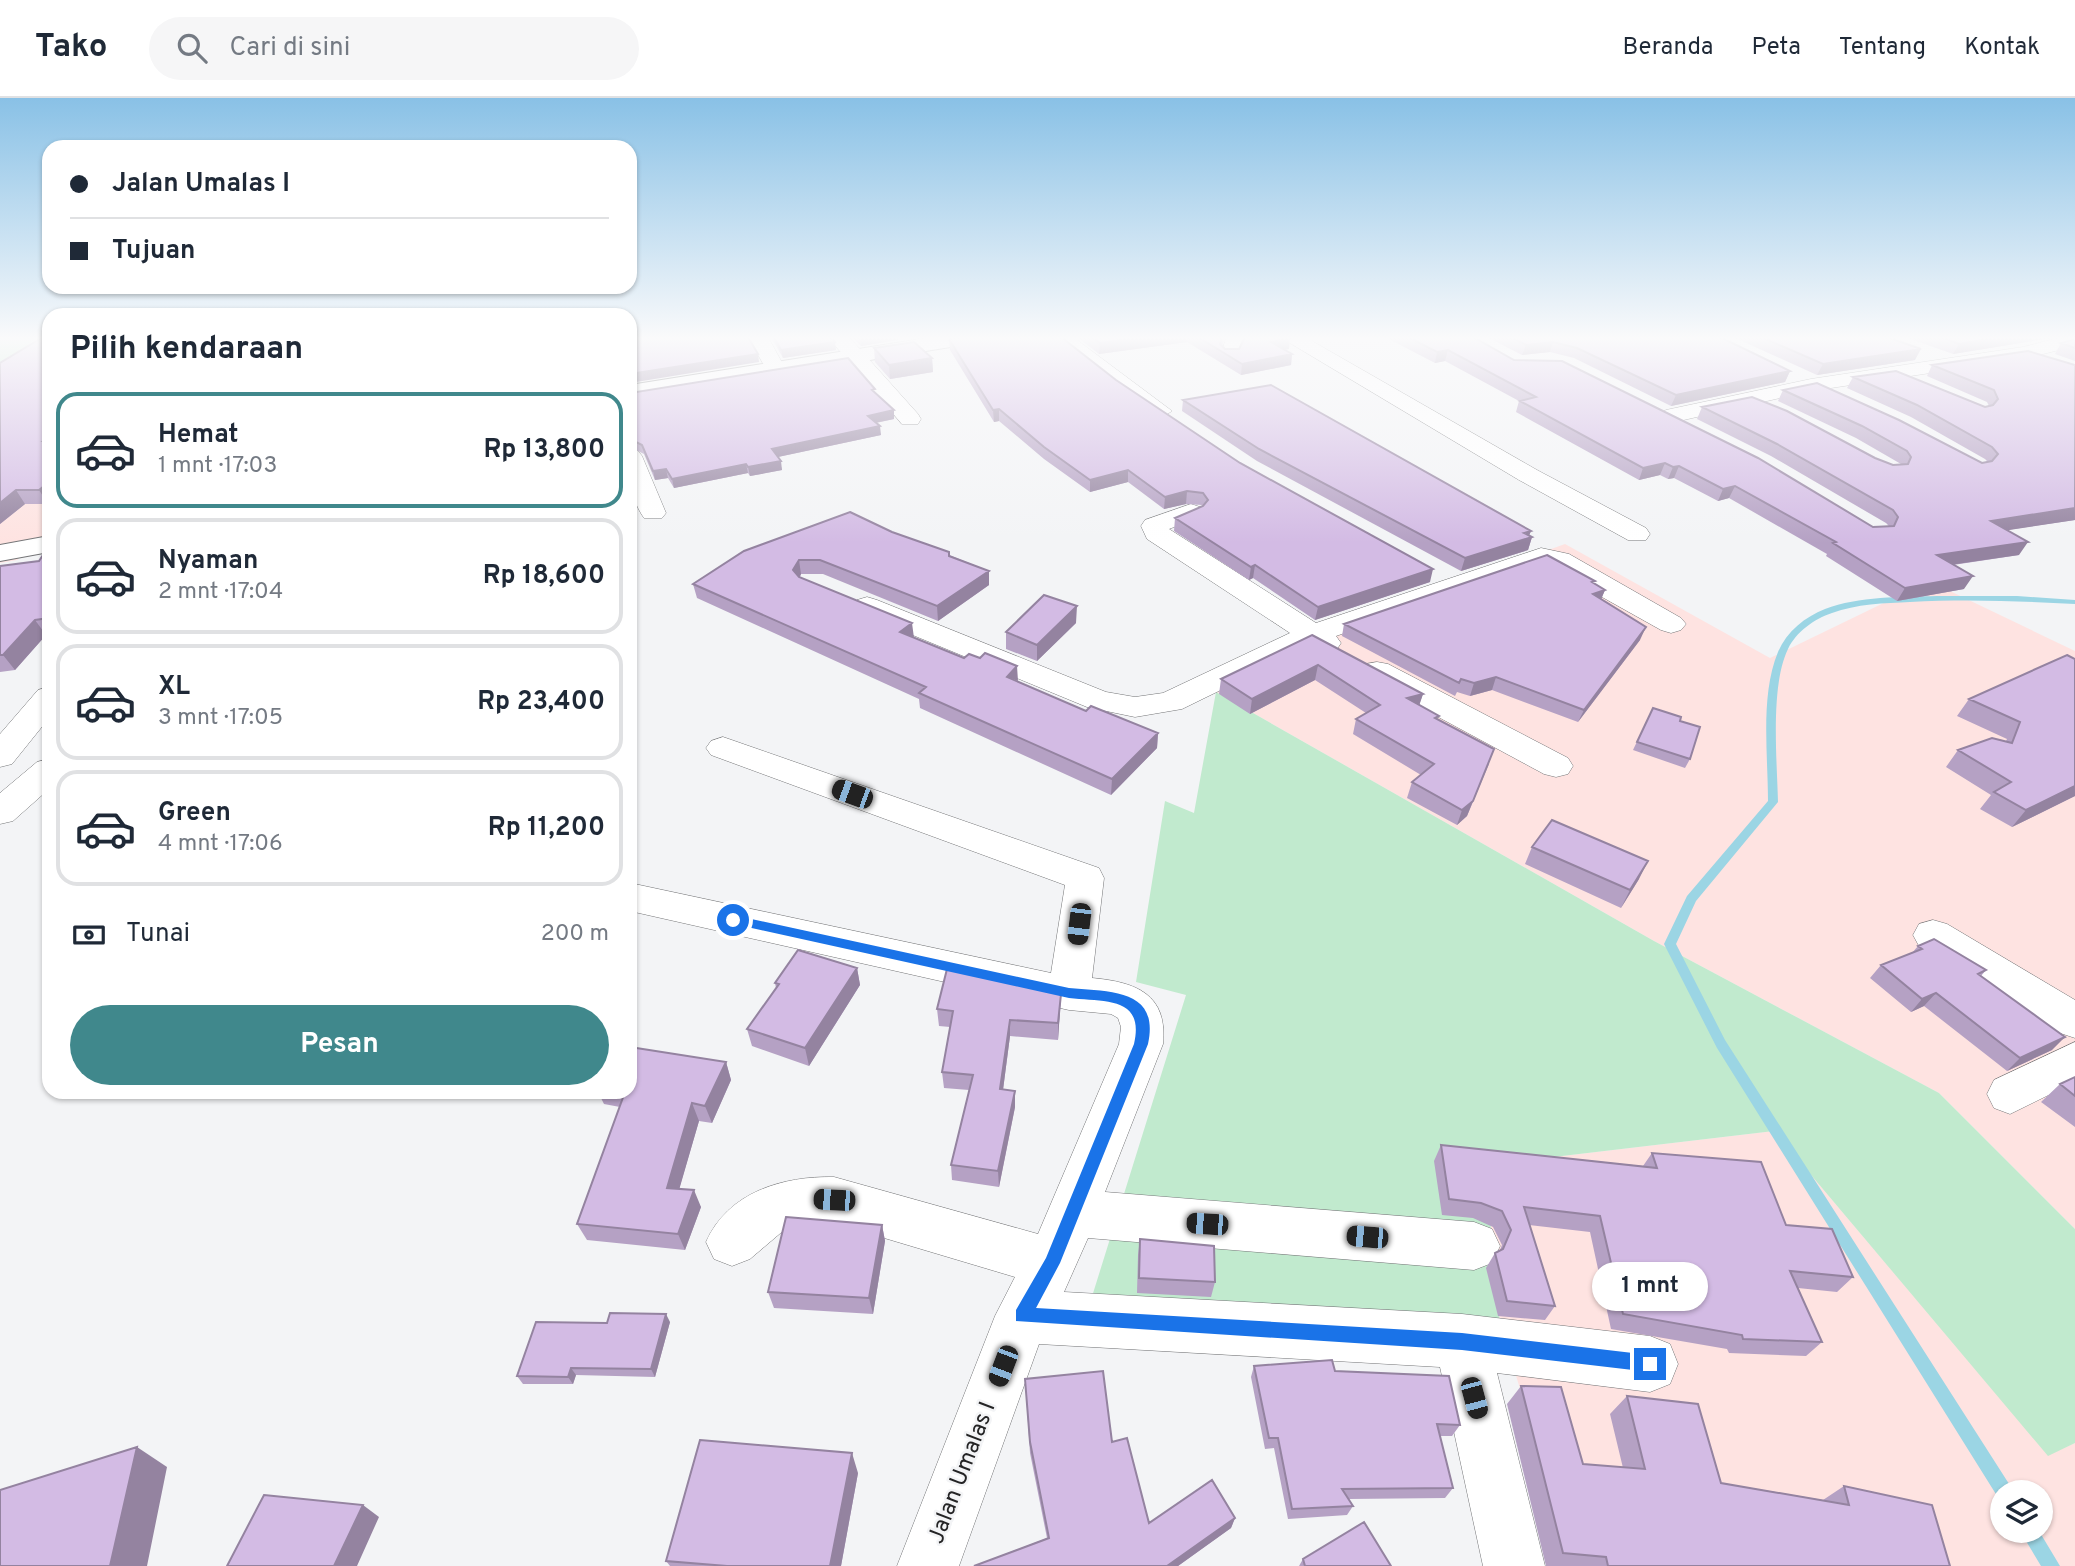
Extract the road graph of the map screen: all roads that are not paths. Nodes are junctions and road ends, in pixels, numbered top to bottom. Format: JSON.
{"nodes":[{"id":1,"x":898,"y":406,"type":"edge"},
{"id":2,"x":1155,"y":406,"type":"edge"},
{"id":3,"x":1408,"y":406,"type":"edge"},
{"id":4,"x":1645,"y":406,"type":"edge"},
{"id":5,"x":1714,"y":406,"type":"edge"},
{"id":6,"x":1763,"y":406,"type":"edge"},
{"id":7,"x":1666,"y":416,"type":"junction"},
{"id":8,"x":1785,"y":416,"type":"edge"},
{"id":9,"x":910,"y":419,"type":"dead end"},
{"id":10,"x":1177,"y":421,"type":"edge"},
{"id":11,"x":1702,"y":434,"type":"edge"},
{"id":12,"x":637,"y":473,"type":"edge"},
{"id":13,"x":1191,"y":512,"type":"edge"},
{"id":14,"x":653,"y":513,"type":"dead end"},
{"id":15,"x":1637,"y":534,"type":"dead end"},
{"id":16,"x":42,"y":545,"type":"edge"},
{"id":17,"x":0,"y":553,"type":"edge"},
{"id":18,"x":837,"y":593,"type":"edge"},
{"id":19,"x":1671,"y":624,"type":"dead end"},
{"id":20,"x":1310,"y":635,"type":"junction"},
{"id":21,"x":42,"y":705,"type":"edge"},
{"id":22,"x":723,"y":748,"type":"dead end"},
{"id":23,"x":0,"y":756,"type":"edge"},
{"id":24,"x":1556,"y":766,"type":"dead end"},
{"id":25,"x":42,"y":776,"type":"edge"},
{"id":26,"x":0,"y":812,"type":"edge"},
{"id":27,"x":637,"y":899,"type":"edge"},
{"id":28,"x":1933,"y":935,"type":"dead end"},
{"id":29,"x":1069,"y":993,"type":"junction"},
{"id":30,"x":2075,"y":1021,"type":"edge"},
{"id":31,"x":2075,"y":1061,"type":"edge"},
{"id":32,"x":2010,"y":1094,"type":"dead end"},
{"id":33,"x":1073,"y":1213,"type":"junction"},
{"id":34,"x":732,"y":1242,"type":"dead end"},
{"id":35,"x":1474,"y":1246,"type":"dead end"},
{"id":36,"x":1052,"y":1263,"type":"junction"},
{"id":37,"x":1022,"y":1315,"type":"junction"},
{"id":38,"x":1462,"y":1341,"type":"junction"},
{"id":39,"x":1650,"y":1364,"type":"dead end"},
{"id":40,"x":928,"y":1566,"type":"edge"},
{"id":41,"x":1514,"y":1566,"type":"edge"}],
"edges":[{"from":1,"to":9,"type":"street"},
{"from":2,"to":10,"type":"street"},
{"from":3,"to":15,"type":"street"},
{"from":4,"to":7,"type":"street"},
{"from":5,"to":7,"type":"street"},
{"from":6,"to":8,"type":"street"},
{"from":7,"to":11,"type":"street"},
{"from":12,"to":14,"type":"street"},
{"from":13,"to":20,"type":"street"},
{"from":16,"to":17,"type":"street"},
{"from":18,"to":20,"type":"street"},
{"from":19,"to":20,"type":"street"},
{"from":20,"to":24,"type":"street"},
{"from":21,"to":23,"type":"street"},
{"from":22,"to":29,"type":"street"},
{"from":25,"to":26,"type":"street"},
{"from":27,"to":29,"type":"street","name":"Jalan Umalas I"},
{"from":28,"to":30,"type":"street"},
{"from":29,"to":33,"type":"street","name":"Jalan Umalas I"},
{"from":31,"to":32,"type":"street"},
{"from":33,"to":35,"type":"street"},
{"from":33,"to":36,"type":"street","name":"Jalan Umalas I"},
{"from":34,"to":36,"type":"street"},
{"from":36,"to":37,"type":"street","name":"Jalan Umalas I"},
{"from":37,"to":38,"type":"street"},
{"from":37,"to":40,"type":"street","name":"Jalan Umalas I"},
{"from":38,"to":39,"type":"street"},
{"from":38,"to":41,"type":"street"}]}
